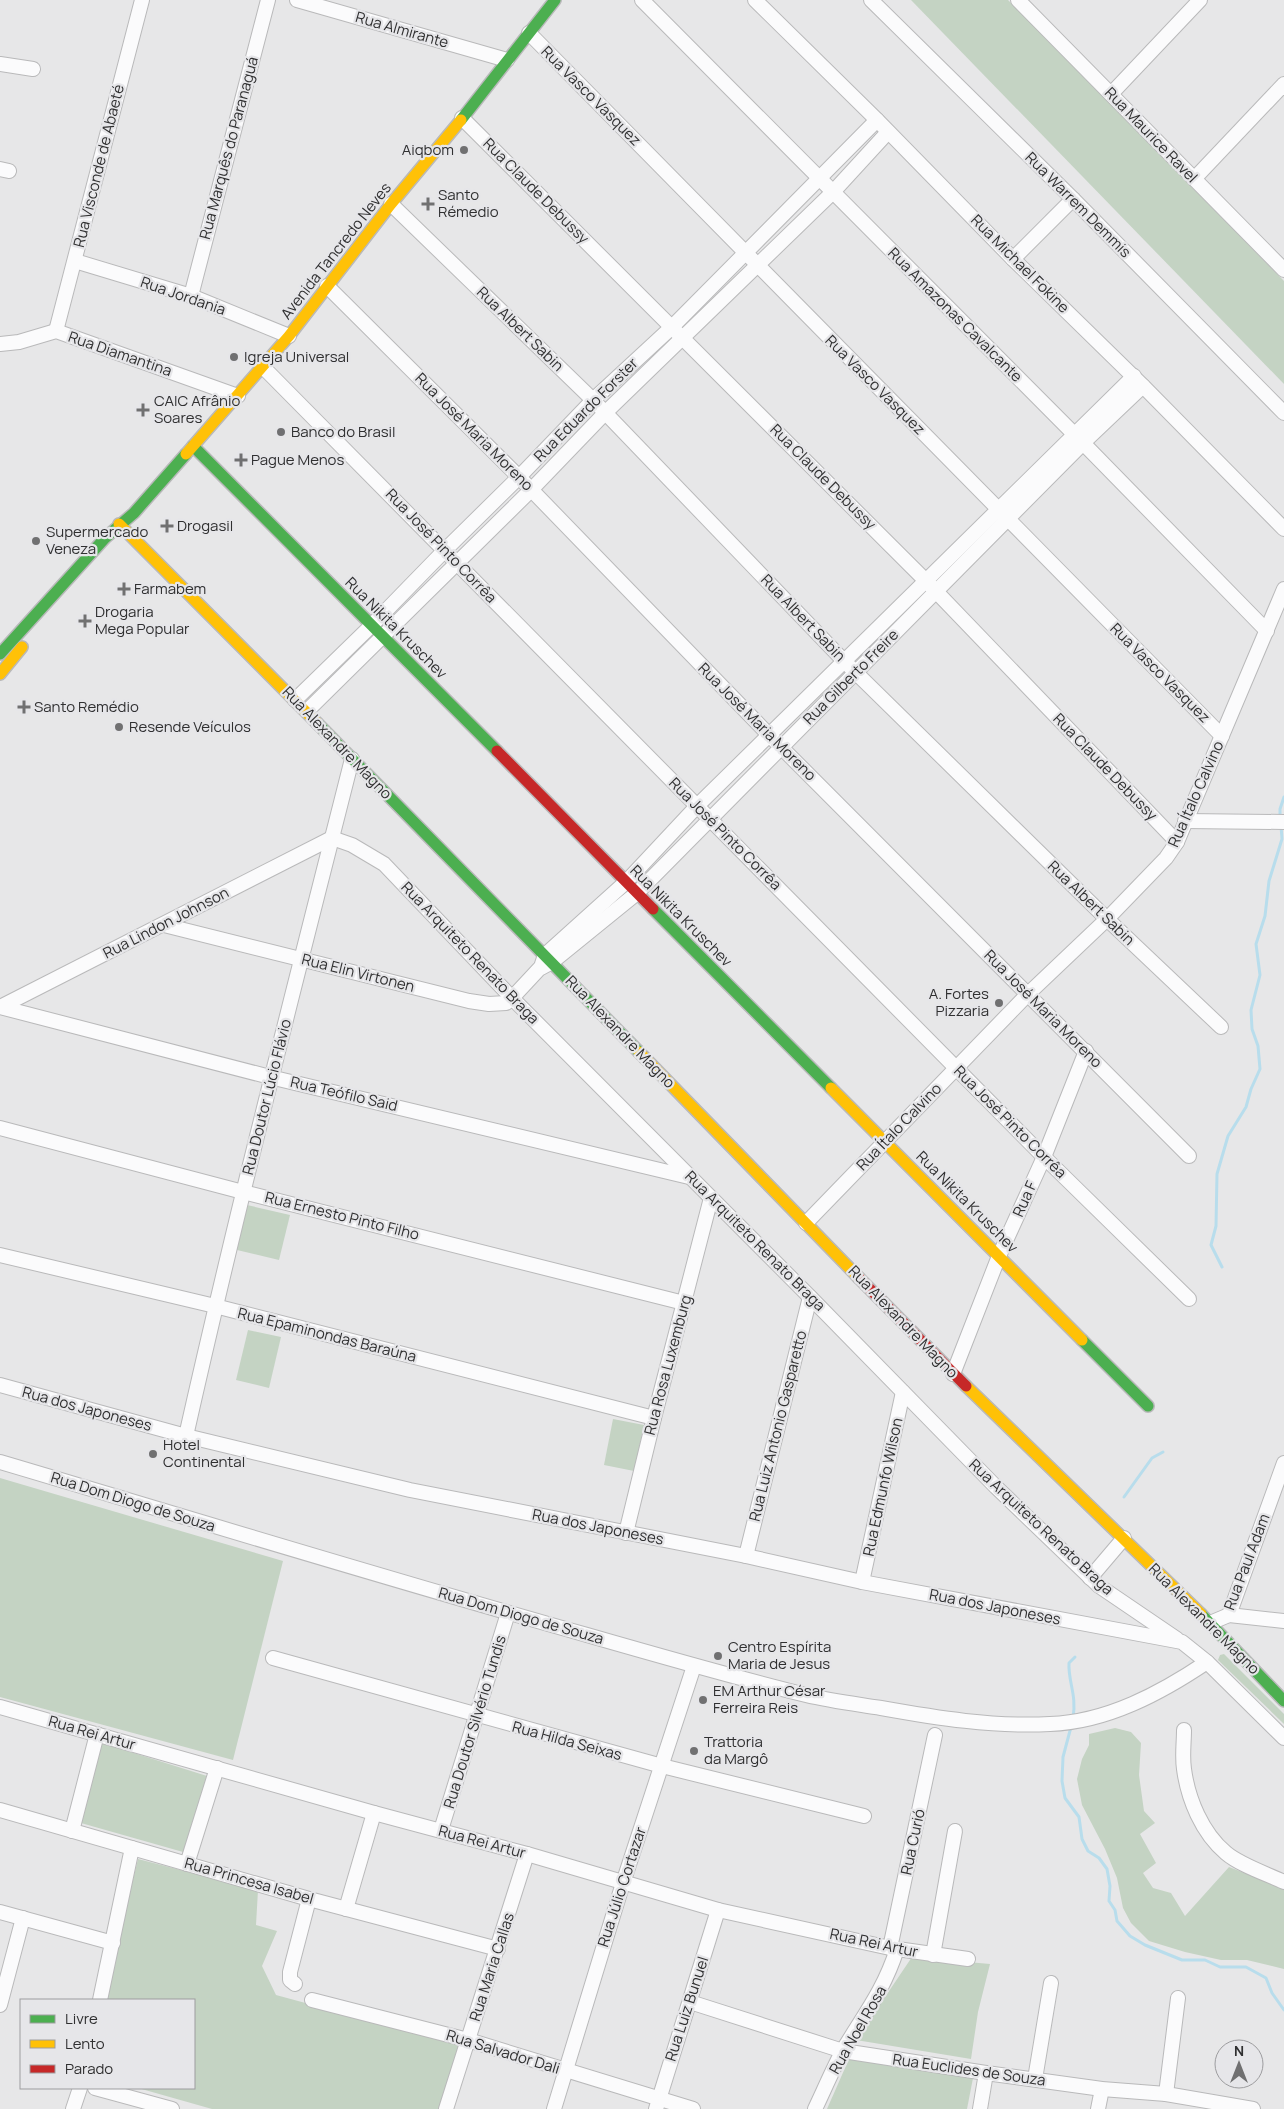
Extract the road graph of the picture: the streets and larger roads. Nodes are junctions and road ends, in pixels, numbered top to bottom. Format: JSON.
{"nodes":[{"id":1,"x":142,"y":0,"type":"edge"},
{"id":2,"x":268,"y":0,"type":"edge"},
{"id":3,"x":297,"y":0,"type":"edge"},
{"id":4,"x":554,"y":0,"type":"edge"},
{"id":5,"x":642,"y":0,"type":"edge"},
{"id":6,"x":754,"y":0,"type":"edge"},
{"id":7,"x":871,"y":0,"type":"edge"},
{"id":8,"x":1200,"y":0,"type":"edge"},
{"id":9,"x":1026,"y":3,"type":"edge"},
{"id":10,"x":529,"y":33,"type":"junction"},
{"id":11,"x":506,"y":60,"type":"junction"},
{"id":12,"x":0,"y":64,"type":"edge"},
{"id":13,"x":33,"y":69,"type":"dead end"},
{"id":14,"x":1284,"y":84,"type":"edge"},
{"id":15,"x":1112,"y":94,"type":"junction"},
{"id":16,"x":462,"y":118,"type":"junction"},
{"id":17,"x":877,"y":120,"type":"junction"},
{"id":18,"x":888,"y":132,"type":"junction"},
{"id":19,"x":820,"y":179,"type":"junction"},
{"id":20,"x":1194,"y":179,"type":"junction"},
{"id":21,"x":833,"y":192,"type":"junction"},
{"id":22,"x":1073,"y":199,"type":"junction"},
{"id":23,"x":391,"y":204,"type":"junction"},
{"id":24,"x":744,"y":252,"type":"junction"},
{"id":25,"x":1013,"y":259,"type":"junction"},
{"id":26,"x":75,"y":261,"type":"junction"},
{"id":27,"x":756,"y":265,"type":"junction"},
{"id":28,"x":1283,"y":265,"type":"edge"},
{"id":29,"x":327,"y":286,"type":"junction"},
{"id":30,"x":190,"y":296,"type":"junction"},
{"id":31,"x":672,"y":327,"type":"junction"},
{"id":32,"x":56,"y":331,"type":"junction"},
{"id":33,"x":289,"y":336,"type":"junction"},
{"id":34,"x":683,"y":337,"type":"junction"},
{"id":35,"x":0,"y":344,"type":"edge"},
{"id":36,"x":263,"y":367,"type":"junction"},
{"id":37,"x":1138,"y":381,"type":"junction"},
{"id":38,"x":238,"y":396,"type":"junction"},
{"id":39,"x":593,"y":400,"type":"junction"},
{"id":40,"x":606,"y":412,"type":"junction"},
{"id":41,"x":1284,"y":412,"type":"edge"},
{"id":42,"x":1078,"y":438,"type":"junction"},
{"id":43,"x":193,"y":446,"type":"junction"},
{"id":44,"x":519,"y":477,"type":"junction"},
{"id":45,"x":531,"y":490,"type":"junction"},
{"id":46,"x":1003,"y":513,"type":"junction"},
{"id":47,"x":123,"y":528,"type":"junction"},
{"id":48,"x":1284,"y":529,"type":"edge"},
{"id":49,"x":116,"y":543,"type":"dead end"},
{"id":50,"x":445,"y":550,"type":"junction"},
{"id":51,"x":104,"y":556,"type":"dead end"},
{"id":52,"x":458,"y":563,"type":"junction"},
{"id":53,"x":926,"y":581,"type":"junction"},
{"id":54,"x":1284,"y":589,"type":"edge"},
{"id":55,"x":937,"y":592,"type":"junction"},
{"id":56,"x":372,"y":625,"type":"junction"},
{"id":57,"x":1267,"y":631,"type":"junction"},
{"id":58,"x":383,"y":636,"type":"junction"},
{"id":59,"x":0,"y":654,"type":"edge"},
{"id":60,"x":844,"y":661,"type":"junction"},
{"id":61,"x":855,"y":672,"type":"junction"},
{"id":62,"x":0,"y":674,"type":"edge"},
{"id":63,"x":295,"y":700,"type":"junction"},
{"id":64,"x":307,"y":711,"type":"junction"},
{"id":65,"x":769,"y":735,"type":"junction"},
{"id":66,"x":1222,"y":736,"type":"junction"},
{"id":67,"x":781,"y":746,"type":"junction"},
{"id":68,"x":352,"y":759,"type":"junction"},
{"id":69,"x":698,"y":805,"type":"junction"},
{"id":70,"x":711,"y":819,"type":"junction"},
{"id":71,"x":1185,"y":821,"type":"junction"},
{"id":72,"x":1278,"y":822,"type":"edge"},
{"id":73,"x":332,"y":838,"type":"junction"},
{"id":74,"x":1177,"y":842,"type":"junction"},
{"id":75,"x":626,"y":882,"type":"junction"},
{"id":76,"x":637,"y":894,"type":"junction"},
{"id":77,"x":1107,"y":919,"type":"junction"},
{"id":78,"x":164,"y":925,"type":"junction"},
{"id":79,"x":303,"y":959,"type":"junction"},
{"id":80,"x":549,"y":959,"type":"junction"},
{"id":81,"x":1028,"y":994,"type":"junction"},
{"id":82,"x":512,"y":998,"type":"junction"},
{"id":83,"x":0,"y":1007,"type":"edge"},
{"id":84,"x":1221,"y":1027,"type":"dead end"},
{"id":85,"x":1086,"y":1051,"type":"junction"},
{"id":86,"x":956,"y":1068,"type":"junction"},
{"id":87,"x":270,"y":1076,"type":"junction"},
{"id":88,"x":0,"y":1128,"type":"edge"},
{"id":89,"x":885,"y":1141,"type":"junction"},
{"id":90,"x":1189,"y":1156,"type":"dead end"},
{"id":91,"x":1044,"y":1157,"type":"junction"},
{"id":92,"x":690,"y":1177,"type":"junction"},
{"id":93,"x":243,"y":1192,"type":"junction"},
{"id":94,"x":711,"y":1198,"type":"junction"},
{"id":95,"x":806,"y":1223,"type":"junction"},
{"id":96,"x":0,"y":1255,"type":"edge"},
{"id":97,"x":999,"y":1256,"type":"junction"},
{"id":98,"x":810,"y":1297,"type":"junction"},
{"id":99,"x":1189,"y":1299,"type":"dead end"},
{"id":100,"x":684,"y":1303,"type":"junction"},
{"id":101,"x":215,"y":1306,"type":"junction"},
{"id":102,"x":953,"y":1374,"type":"junction"},
{"id":103,"x":0,"y":1385,"type":"edge"},
{"id":104,"x":903,"y":1392,"type":"junction"},
{"id":105,"x":1148,"y":1406,"type":"dead end"},
{"id":106,"x":654,"y":1418,"type":"junction"},
{"id":107,"x":186,"y":1436,"type":"junction"},
{"id":108,"x":0,"y":1462,"type":"edge"},
{"id":109,"x":1284,"y":1463,"type":"edge"},
{"id":110,"x":626,"y":1533,"type":"junction"},
{"id":111,"x":1124,"y":1538,"type":"junction"},
{"id":112,"x":746,"y":1556,"type":"junction"},
{"id":113,"x":1090,"y":1578,"type":"junction"},
{"id":114,"x":862,"y":1582,"type":"junction"},
{"id":115,"x":508,"y":1613,"type":"junction"},
{"id":116,"x":1229,"y":1615,"type":"junction"},
{"id":117,"x":1284,"y":1621,"type":"edge"},
{"id":118,"x":1210,"y":1623,"type":"junction"},
{"id":119,"x":1182,"y":1642,"type":"junction"},
{"id":120,"x":273,"y":1658,"type":"dead end"},
{"id":121,"x":1202,"y":1659,"type":"junction"},
{"id":122,"x":694,"y":1666,"type":"junction"},
{"id":123,"x":1284,"y":1701,"type":"edge"},
{"id":124,"x":0,"y":1707,"type":"edge"},
{"id":125,"x":476,"y":1716,"type":"junction"},
{"id":126,"x":1184,"y":1730,"type":"dead end"},
{"id":127,"x":97,"y":1734,"type":"junction"},
{"id":128,"x":935,"y":1736,"type":"dead end"},
{"id":129,"x":1284,"y":1738,"type":"edge"},
{"id":130,"x":662,"y":1766,"type":"junction"},
{"id":131,"x":217,"y":1768,"type":"junction"},
{"id":132,"x":0,"y":1810,"type":"edge"},
{"id":133,"x":374,"y":1814,"type":"junction"},
{"id":134,"x":864,"y":1816,"type":"dead end"},
{"id":135,"x":442,"y":1830,"type":"junction"},
{"id":136,"x":72,"y":1831,"type":"junction"},
{"id":137,"x":955,"y":1831,"type":"dead end"},
{"id":138,"x":132,"y":1848,"type":"junction"},
{"id":139,"x":527,"y":1854,"type":"junction"},
{"id":140,"x":187,"y":1864,"type":"junction"},
{"id":141,"x":1284,"y":1882,"type":"edge"},
{"id":142,"x":623,"y":1883,"type":"junction"},
{"id":143,"x":309,"y":1899,"type":"junction"},
{"id":144,"x":346,"y":1909,"type":"junction"},
{"id":145,"x":718,"y":1910,"type":"junction"},
{"id":146,"x":0,"y":1912,"type":"edge"},
{"id":147,"x":23,"y":1918,"type":"junction"},
{"id":148,"x":113,"y":1943,"type":"junction"},
{"id":149,"x":893,"y":1948,"type":"junction"},
{"id":150,"x":498,"y":1949,"type":"junction"},
{"id":151,"x":933,"y":1955,"type":"junction"},
{"id":152,"x":968,"y":1959,"type":"dead end"},
{"id":153,"x":1051,"y":1983,"type":"dead end"},
{"id":154,"x":295,"y":1984,"type":"dead end"},
{"id":155,"x":1178,"y":1998,"type":"dead end"},
{"id":156,"x":100,"y":1999,"type":"edge"},
{"id":157,"x":312,"y":2000,"type":"dead end"},
{"id":158,"x":690,"y":2002,"type":"junction"},
{"id":159,"x":0,"y":2005,"type":"edge"},
{"id":160,"x":468,"y":2040,"type":"junction"},
{"id":161,"x":843,"y":2051,"type":"junction"},
{"id":162,"x":566,"y":2070,"type":"junction"},
{"id":163,"x":986,"y":2073,"type":"junction"},
{"id":164,"x":1035,"y":2079,"type":"junction"},
{"id":165,"x":1102,"y":2088,"type":"junction"},
{"id":166,"x":80,"y":2089,"type":"edge"},
{"id":167,"x":99,"y":2089,"type":"edge"},
{"id":168,"x":1166,"y":2094,"type":"junction"},
{"id":169,"x":657,"y":2104,"type":"edge"},
{"id":170,"x":1227,"y":2107,"type":"edge"},
{"id":171,"x":73,"y":2109,"type":"edge"},
{"id":172,"x":172,"y":2109,"type":"edge"},
{"id":173,"x":446,"y":2109,"type":"edge"},
{"id":174,"x":554,"y":2109,"type":"edge"},
{"id":175,"x":693,"y":2109,"type":"edge"},
{"id":176,"x":815,"y":2109,"type":"edge"},
{"id":177,"x":980,"y":2109,"type":"edge"},
{"id":178,"x":1098,"y":2109,"type":"edge"},
{"id":179,"x":1253,"y":2109,"type":"edge"}],
"edges":[{"from":1,"to":26,"type":"street","name":"Rua Visconde de Abaeté"},
{"from":2,"to":30,"type":"street","name":"Rua Marquês do Paranaguá"},
{"from":3,"to":11,"type":"street","name":"Rua Almirante"},
{"from":4,"to":10,"type":"street","name":"Avenida Tancredo Neves"},
{"from":5,"to":19,"type":"street","name":"Rua Amazonas Cavalcante"},
{"from":6,"to":17,"type":"street","name":"Rua Michael Fokine"},
{"from":7,"to":22,"type":"street","name":"Rua Warrem Demmis"},
{"from":8,"to":15,"type":"street"},
{"from":9,"to":15,"type":"street","name":"Rua Maurice Ravel"},
{"from":10,"to":11,"type":"street","name":"Avenida Tancredo Neves"},
{"from":10,"to":24,"type":"street","name":"Rua Vasco Vasquez"},
{"from":11,"to":16,"type":"street","name":"Avenida Tancredo Neves"},
{"from":12,"to":13,"type":"street"},
{"from":14,"to":20,"type":"street"},
{"from":15,"to":20,"type":"street","name":"Rua Maurice Ravel"},
{"from":16,"to":23,"type":"street","name":"Avenida Tancredo Neves"},
{"from":16,"to":31,"type":"street","name":"Rua Claude Debussy"},
{"from":17,"to":18,"type":"street","name":"Rua Michael Fokine"},
{"from":17,"to":19,"type":"street","name":"Rua Eduardo Forster"},
{"from":18,"to":21,"type":"street","name":"Rua Eduardo Forster"},
{"from":18,"to":25,"type":"street","name":"Rua Michael Fokine"},
{"from":19,"to":21,"type":"street","name":"Rua Amazonas Cavalcante"},
{"from":19,"to":24,"type":"street","name":"Rua Eduardo Forster"},
{"from":20,"to":28,"type":"street","name":"Rua Maurice Ravel"},
{"from":21,"to":27,"type":"street","name":"Rua Eduardo Forster"},
{"from":21,"to":42,"type":"street","name":"Rua Amazonas Cavalcante"},
{"from":22,"to":25,"type":"street"},
{"from":22,"to":41,"type":"street","name":"Rua Warrem Demmis"},
{"from":23,"to":29,"type":"street","name":"Avenida Tancredo Neves"},
{"from":23,"to":39,"type":"street","name":"Rua Albert Sabin"},
{"from":24,"to":27,"type":"street","name":"Rua Vasco Vasquez"},
{"from":24,"to":31,"type":"street","name":"Rua Eduardo Forster"},
{"from":25,"to":37,"type":"street","name":"Rua Michael Fokine"},
{"from":26,"to":30,"type":"street","name":"Rua Jordania"},
{"from":26,"to":32,"type":"street","name":"Rua Visconde de Abaeté"},
{"from":27,"to":34,"type":"street","name":"Rua Eduardo Forster"},
{"from":27,"to":46,"type":"street","name":"Rua Vasco Vasquez"},
{"from":29,"to":33,"type":"street","name":"Avenida Tancredo Neves"},
{"from":29,"to":44,"type":"street","name":"Rua José Maria Moreno"},
{"from":30,"to":33,"type":"street","name":"Rua Jordania"},
{"from":31,"to":34,"type":"street","name":"Rua Claude Debussy"},
{"from":31,"to":39,"type":"street","name":"Rua Eduardo Forster"},
{"from":32,"to":35,"type":"street","name":"Rua Diamantina"},
{"from":32,"to":38,"type":"street","name":"Rua Diamantina"},
{"from":33,"to":36,"type":"street","name":"Avenida Tancredo Neves"},
{"from":34,"to":40,"type":"street","name":"Rua Eduardo Forster"},
{"from":34,"to":53,"type":"street","name":"Rua Claude Debussy"},
{"from":36,"to":38,"type":"street","name":"Avenida Tancredo Neves"},
{"from":36,"to":50,"type":"street","name":"Rua José Pinto Corrêa"},
{"from":37,"to":42,"type":"street","name":"Rua Gilberto Freire"},
{"from":37,"to":48,"type":"street","name":"Rua Michael Fokine"},
{"from":38,"to":43,"type":"street","name":"Avenida Tancredo Neves"},
{"from":39,"to":40,"type":"street","name":"Rua Albert Sabin"},
{"from":39,"to":44,"type":"street","name":"Rua Eduardo Forster"},
{"from":40,"to":45,"type":"street","name":"Rua Eduardo Forster"},
{"from":40,"to":60,"type":"street","name":"Rua Albert Sabin"},
{"from":42,"to":46,"type":"street","name":"Rua Gilberto Freire"},
{"from":42,"to":57,"type":"street","name":"Rua Amazonas Cavalcante"},
{"from":43,"to":47,"type":"street","name":"Avenida Tancredo Neves"},
{"from":43,"to":56,"type":"street","name":"Rua Nikita Kruschev"},
{"from":44,"to":45,"type":"street","name":"Rua José Maria Moreno"},
{"from":44,"to":50,"type":"street","name":"Rua Eduardo Forster"},
{"from":45,"to":52,"type":"street","name":"Rua Eduardo Forster"},
{"from":45,"to":65,"type":"street","name":"Rua José Maria Moreno"},
{"from":46,"to":53,"type":"street","name":"Rua Gilberto Freire"},
{"from":46,"to":55,"type":"street","name":"Rua Gilberto Freire"},
{"from":46,"to":66,"type":"street","name":"Rua Vasco Vasquez"},
{"from":47,"to":49,"type":"street","name":"Avenida Tancredo Neves"},
{"from":47,"to":59,"type":"street","name":"Avenida Tancredo Neves"},
{"from":47,"to":63,"type":"street","name":"Rua Alexandre Magno"},
{"from":50,"to":52,"type":"street","name":"Rua José Pinto Corrêa"},
{"from":50,"to":56,"type":"street","name":"Rua Eduardo Forster"},
{"from":51,"to":62,"type":"street"},
{"from":52,"to":58,"type":"street","name":"Rua Eduardo Forster"},
{"from":52,"to":69,"type":"street","name":"Rua José Pinto Corrêa"},
{"from":53,"to":55,"type":"street","name":"Rua Claude Debussy"},
{"from":53,"to":60,"type":"street","name":"Rua Gilberto Freire"},
{"from":54,"to":57,"type":"street","name":"Rua Ítalo Calvino"},
{"from":55,"to":61,"type":"street","name":"Rua Gilberto Freire"},
{"from":55,"to":74,"type":"street","name":"Rua Claude Debussy"},
{"from":56,"to":58,"type":"street","name":"Rua Nikita Kruschev"},
{"from":56,"to":63,"type":"street","name":"Rua Eduardo Forster"},
{"from":57,"to":66,"type":"street","name":"Rua Ítalo Calvino"},
{"from":58,"to":64,"type":"street","name":"Rua Eduardo Forster"},
{"from":58,"to":75,"type":"street","name":"Rua Nikita Kruschev"},
{"from":60,"to":61,"type":"street","name":"Rua Albert Sabin"},
{"from":60,"to":65,"type":"street","name":"Rua Gilberto Freire"},
{"from":61,"to":67,"type":"street","name":"Rua Gilberto Freire"},
{"from":61,"to":77,"type":"street","name":"Rua Albert Sabin"},
{"from":63,"to":64,"type":"street","name":"Rua Alexandre Magno"},
{"from":64,"to":68,"type":"street","name":"Rua Alexandre Magno"},
{"from":65,"to":67,"type":"street","name":"Rua José Maria Moreno"},
{"from":65,"to":69,"type":"street","name":"Rua Gilberto Freire"},
{"from":66,"to":71,"type":"street","name":"Rua Ítalo Calvino"},
{"from":67,"to":70,"type":"street","name":"Rua Gilberto Freire"},
{"from":67,"to":81,"type":"street","name":"Rua José Maria Moreno"},
{"from":68,"to":73,"type":"street","name":"Rua Doutor Lúcio Flávio"},
{"from":68,"to":80,"type":"street","name":"Rua Alexandre Magno"},
{"from":69,"to":70,"type":"street","name":"Rua José Pinto Corrêa"},
{"from":69,"to":75,"type":"street","name":"Rua Gilberto Freire"},
{"from":70,"to":76,"type":"street","name":"Rua Gilberto Freire"},
{"from":70,"to":86,"type":"street","name":"Rua José Pinto Corrêa"},
{"from":71,"to":72,"type":"street"},
{"from":71,"to":74,"type":"street","name":"Rua Ítalo Calvino"},
{"from":73,"to":78,"type":"street","name":"Rua Lindon Johnson"},
{"from":73,"to":79,"type":"street","name":"Rua Doutor Lúcio Flávio"},
{"from":73,"to":82,"type":"street","name":"Rua Arquiteto Renato Braga"},
{"from":74,"to":77,"type":"street","name":"Rua Ítalo Calvino"},
{"from":75,"to":76,"type":"street","name":"Rua Nikita Kruschev"},
{"from":75,"to":80,"type":"street","name":"Rua Gilberto Freire"},
{"from":76,"to":80,"type":"street","name":"Rua Gilberto Freire"},
{"from":76,"to":89,"type":"street","name":"Rua Nikita Kruschev"},
{"from":77,"to":81,"type":"street","name":"Rua Ítalo Calvino"},
{"from":77,"to":84,"type":"street","name":"Rua Albert Sabin"},
{"from":78,"to":79,"type":"street","name":"Rua Elin Virtonen"},
{"from":78,"to":83,"type":"street","name":"Rua Lindon Johnson"},
{"from":79,"to":82,"type":"street","name":"Rua Elin Virtonen"},
{"from":79,"to":87,"type":"street","name":"Rua Doutor Lúcio Flávio"},
{"from":80,"to":82,"type":"street"},
{"from":80,"to":95,"type":"street","name":"Rua Alexandre Magno"},
{"from":81,"to":85,"type":"street","name":"Rua José Maria Moreno"},
{"from":81,"to":86,"type":"street","name":"Rua Ítalo Calvino"},
{"from":82,"to":92,"type":"street","name":"Rua Arquiteto Renato Braga"},
{"from":83,"to":87,"type":"street","name":"Rua Teófilo Said"},
{"from":85,"to":90,"type":"street","name":"Rua José Maria Moreno"},
{"from":85,"to":91,"type":"street","name":"Rua F"},
{"from":86,"to":89,"type":"street","name":"Rua Ítalo Calvino"},
{"from":86,"to":91,"type":"street","name":"Rua José Pinto Corrêa"},
{"from":87,"to":92,"type":"street","name":"Rua Teófilo Said"},
{"from":87,"to":93,"type":"street","name":"Rua Doutor Lúcio Flávio"},
{"from":88,"to":93,"type":"street","name":"Rua Ernesto Pinto Filho"},
{"from":89,"to":95,"type":"street","name":"Rua Ítalo Calvino"},
{"from":89,"to":97,"type":"street","name":"Rua Nikita Kruschev"},
{"from":91,"to":97,"type":"street","name":"Rua F"},
{"from":91,"to":99,"type":"street","name":"Rua José Pinto Corrêa"},
{"from":92,"to":94,"type":"street","name":"Rua Arquiteto Renato Braga"},
{"from":93,"to":100,"type":"street","name":"Rua Ernesto Pinto Filho"},
{"from":93,"to":101,"type":"street","name":"Rua Doutor Lúcio Flávio"},
{"from":94,"to":98,"type":"street","name":"Rua Arquiteto Renato Braga"},
{"from":94,"to":100,"type":"street","name":"Rua Rosa Luxemburg"},
{"from":95,"to":102,"type":"street","name":"Rua Alexandre Magno"},
{"from":96,"to":101,"type":"street","name":"Rua Epaminondas Baraúna"},
{"from":97,"to":102,"type":"street","name":"Rua F"},
{"from":97,"to":105,"type":"street","name":"Rua Nikita Kruschev"},
{"from":98,"to":104,"type":"street","name":"Rua Arquiteto Renato Braga"},
{"from":98,"to":112,"type":"street","name":"Rua Luiz Antonio Gasparetto"},
{"from":100,"to":106,"type":"street","name":"Rua Rosa Luxemburg"},
{"from":101,"to":106,"type":"street","name":"Rua Epaminondas Baraúna"},
{"from":101,"to":107,"type":"street","name":"Rua Doutor Lúcio Flávio"},
{"from":102,"to":111,"type":"street","name":"Rua Alexandre Magno"},
{"from":103,"to":107,"type":"street","name":"Rua dos Japoneses"},
{"from":104,"to":113,"type":"street","name":"Rua Arquiteto Renato Braga"},
{"from":104,"to":114,"type":"street","name":"Rua Edmunfo Wilson"},
{"from":106,"to":110,"type":"street","name":"Rua Rosa Luxemburg"},
{"from":107,"to":110,"type":"street","name":"Rua dos Japoneses"},
{"from":108,"to":115,"type":"street","name":"Rua Dom Diogo de Souza"},
{"from":109,"to":116,"type":"street","name":"Rua Paul Adam"},
{"from":110,"to":112,"type":"street","name":"Rua dos Japoneses"},
{"from":111,"to":113,"type":"street"},
{"from":111,"to":118,"type":"street","name":"Rua Alexandre Magno"},
{"from":112,"to":114,"type":"street","name":"Rua dos Japoneses"},
{"from":113,"to":119,"type":"street","name":"Rua Arquiteto Renato Braga"},
{"from":114,"to":119,"type":"street","name":"Rua dos Japoneses"},
{"from":115,"to":122,"type":"street","name":"Rua Dom Diogo de Souza"},
{"from":115,"to":125,"type":"street","name":"Rua Doutor Silvério Tundis"},
{"from":116,"to":117,"type":"street"},
{"from":116,"to":118,"type":"street","name":"Rua Paul Adam"},
{"from":118,"to":123,"type":"street","name":"Rua Alexandre Magno"},
{"from":119,"to":121,"type":"street","name":"Rua dos Japoneses"},
{"from":120,"to":125,"type":"street","name":"Rua Hilda Seixas"},
{"from":121,"to":122,"type":"street","name":"Rua Dom Diogo de Souza"},
{"from":121,"to":129,"type":"street"},
{"from":122,"to":130,"type":"street","name":"Rua Júlio Cortazar"},
{"from":124,"to":127,"type":"street","name":"Rua Rei Artur"},
{"from":125,"to":130,"type":"street","name":"Rua Hilda Seixas"},
{"from":125,"to":135,"type":"street","name":"Rua Doutor Silvério Tundis"},
{"from":126,"to":141,"type":"street"},
{"from":127,"to":131,"type":"street","name":"Rua Rei Artur"},
{"from":127,"to":136,"type":"street"},
{"from":128,"to":149,"type":"street","name":"Rua Curió"},
{"from":130,"to":134,"type":"street","name":"Rua Hilda Seixas"},
{"from":130,"to":142,"type":"street","name":"Rua Júlio Cortazar"},
{"from":131,"to":133,"type":"street","name":"Rua Rei Artur"},
{"from":131,"to":140,"type":"street"},
{"from":132,"to":136,"type":"street","name":"Rua Princesa Isabel"},
{"from":133,"to":135,"type":"street","name":"Rua Rei Artur"},
{"from":133,"to":144,"type":"street"},
{"from":135,"to":139,"type":"street","name":"Rua Rei Artur"},
{"from":136,"to":138,"type":"street","name":"Rua Princesa Isabel"},
{"from":137,"to":151,"type":"street"},
{"from":138,"to":140,"type":"street","name":"Rua Princesa Isabel"},
{"from":138,"to":148,"type":"street"},
{"from":139,"to":142,"type":"street","name":"Rua Rei Artur"},
{"from":139,"to":150,"type":"street","name":"Rua Maria Callas"},
{"from":140,"to":143,"type":"street","name":"Rua Princesa Isabel"},
{"from":142,"to":145,"type":"street","name":"Rua Rei Artur"},
{"from":142,"to":162,"type":"street","name":"Rua Júlio Cortazar"},
{"from":143,"to":144,"type":"street","name":"Rua Princesa Isabel"},
{"from":143,"to":154,"type":"street"},
{"from":144,"to":150,"type":"street","name":"Rua Princesa Isabel"},
{"from":145,"to":149,"type":"street","name":"Rua Rei Artur"},
{"from":145,"to":158,"type":"street","name":"Rua Luiz Bunuel"},
{"from":146,"to":147,"type":"street"},
{"from":147,"to":148,"type":"street"},
{"from":147,"to":159,"type":"street"},
{"from":148,"to":156,"type":"street"},
{"from":149,"to":151,"type":"street","name":"Rua Rei Artur"},
{"from":149,"to":161,"type":"street","name":"Rua Noel Rosa"},
{"from":150,"to":160,"type":"street","name":"Rua Maria Callas"},
{"from":151,"to":152,"type":"street","name":"Rua Rei Artur"},
{"from":153,"to":164,"type":"street"},
{"from":155,"to":168,"type":"street"},
{"from":157,"to":160,"type":"street","name":"Rua Salvador Dali"},
{"from":158,"to":161,"type":"street","name":"Rua Euclides de Souza"},
{"from":158,"to":169,"type":"street","name":"Rua Luiz Bunuel"},
{"from":160,"to":162,"type":"street","name":"Rua Salvador Dali"},
{"from":160,"to":173,"type":"street","name":"Rua Maria Callas"},
{"from":161,"to":163,"type":"street","name":"Rua Euclides de Souza"},
{"from":161,"to":176,"type":"street","name":"Rua Noel Rosa"},
{"from":162,"to":169,"type":"street","name":"Rua Salvador Dali"},
{"from":162,"to":174,"type":"street","name":"Rua Júlio Cortazar"},
{"from":163,"to":164,"type":"street","name":"Rua Euclides de Souza"},
{"from":163,"to":177,"type":"street"},
{"from":164,"to":165,"type":"street","name":"Rua Euclides de Souza"},
{"from":165,"to":168,"type":"street","name":"Rua Euclides de Souza"},
{"from":165,"to":178,"type":"street"},
{"from":166,"to":171,"type":"street"},
{"from":167,"to":172,"type":"street"},
{"from":168,"to":170,"type":"street","name":"Rua Euclides de Souza"},
{"from":169,"to":175,"type":"street","name":"Rua Salvador Dali"},
{"from":170,"to":179,"type":"street","name":"Rua Euclides de Souza"}]}
